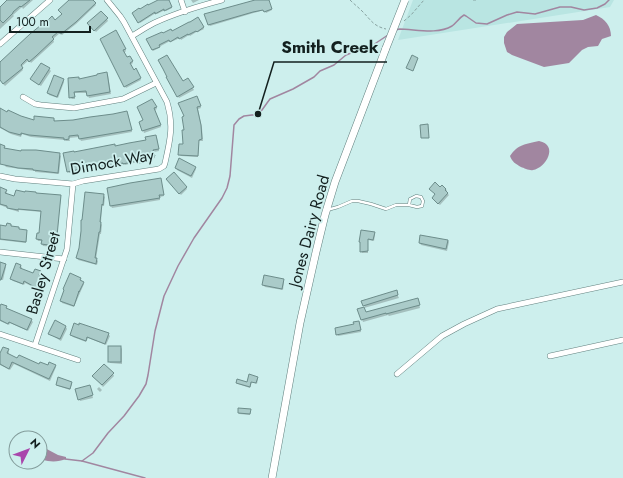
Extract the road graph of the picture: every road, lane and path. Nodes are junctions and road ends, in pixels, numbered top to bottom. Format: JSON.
{"nodes":[{"id":1,"x":50,"y":0,"type":"edge"},
{"id":2,"x":107,"y":0,"type":"edge"},
{"id":3,"x":181,"y":0,"type":"edge"},
{"id":4,"x":222,"y":0,"type":"edge"},
{"id":5,"x":350,"y":0,"type":"edge"},
{"id":6,"x":405,"y":0,"type":"edge"},
{"id":7,"x":424,"y":0,"type":"edge"},
{"id":8,"x":473,"y":0,"type":"edge"},
{"id":9,"x":477,"y":0,"type":"edge"},
{"id":10,"x":184,"y":12,"type":"junction"},
{"id":11,"x":402,"y":22,"type":"dead end"},
{"id":12,"x":387,"y":29,"type":"dead end"},
{"id":13,"x":132,"y":36,"type":"junction"},
{"id":14,"x":0,"y":44,"type":"edge"},
{"id":15,"x":156,"y":83,"type":"junction"},
{"id":16,"x":23,"y":97,"type":"dead end"},
{"id":17,"x":0,"y":176,"type":"edge"},
{"id":18,"x":73,"y":184,"type":"junction"},
{"id":19,"x":409,"y":205,"type":"junction"},
{"id":20,"x":327,"y":210,"type":"junction"},
{"id":21,"x":0,"y":252,"type":"edge"},
{"id":22,"x":64,"y":259,"type":"junction"},
{"id":23,"x":623,"y":282,"type":"edge"},
{"id":24,"x":0,"y":334,"type":"edge"},
{"id":25,"x":623,"y":340,"type":"edge"},
{"id":26,"x":35,"y":345,"type":"junction"},
{"id":27,"x":550,"y":356,"type":"dead end"},
{"id":28,"x":78,"y":360,"type":"dead end"},
{"id":29,"x":397,"y":374,"type":"dead end"},
{"id":30,"x":272,"y":478,"type":"edge"}],
"edges":[{"from":1,"to":14,"type":"street"},
{"from":2,"to":13,"type":"street","name":"Dimock Way"},
{"from":3,"to":10,"type":"street"},
{"from":4,"to":10,"type":"street"},
{"from":5,"to":12,"type":"path"},
{"from":6,"to":20,"type":"street","name":"Jones Dairy Road","bridge":true},
{"from":7,"to":11,"type":"path"},
{"from":8,"to":9,"type":"path"},
{"from":10,"to":13,"type":"street"},
{"from":13,"to":15,"type":"street","name":"Dimock Way"},
{"from":15,"to":16,"type":"street"},
{"from":15,"to":18,"type":"street","name":"Dimock Way"},
{"from":17,"to":18,"type":"street","name":"Dimock Way"},
{"from":18,"to":22,"type":"street","name":"Basley Street"},
{"from":19,"to":19,"type":"lane"},
{"from":19,"to":20,"type":"lane"},
{"from":20,"to":30,"type":"street","name":"Jones Dairy Road"},
{"from":21,"to":22,"type":"street"},
{"from":22,"to":26,"type":"street","name":"Basley Street"},
{"from":23,"to":29,"type":"street"},
{"from":24,"to":26,"type":"street"},
{"from":25,"to":27,"type":"street"},
{"from":26,"to":28,"type":"street"}]}
